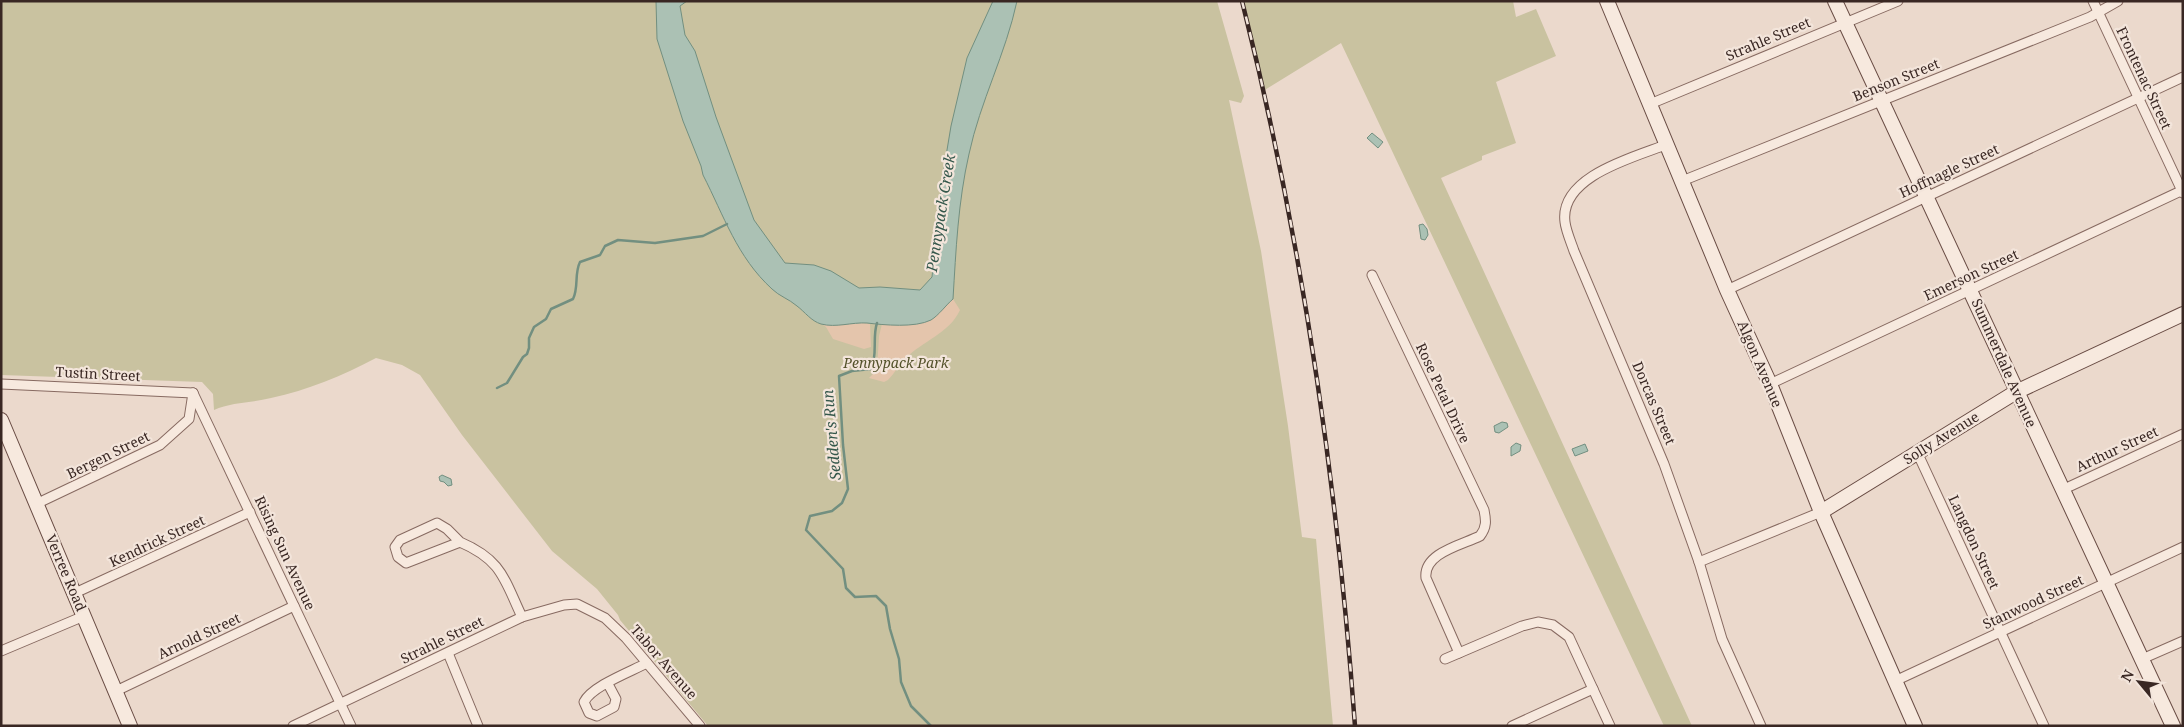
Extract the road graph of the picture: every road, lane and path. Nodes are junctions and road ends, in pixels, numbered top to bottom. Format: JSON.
{"nodes":[{"id":1,"x":1607,"y":1,"type":"edge"},
{"id":2,"x":1835,"y":1,"type":"edge"},
{"id":3,"x":1898,"y":1,"type":"edge"},
{"id":4,"x":2093,"y":1,"type":"edge"},
{"id":5,"x":2118,"y":1,"type":"edge"},
{"id":6,"x":2098,"y":12,"type":"junction"},
{"id":7,"x":1844,"y":23,"type":"junction"},
{"id":8,"x":2183,"y":78,"type":"edge"},
{"id":9,"x":2138,"y":98,"type":"junction"},
{"id":10,"x":1881,"y":101,"type":"junction"},
{"id":11,"x":1650,"y":104,"type":"junction"},
{"id":12,"x":1668,"y":144,"type":"junction"},
{"id":13,"x":1682,"y":181,"type":"junction"},
{"id":14,"x":2182,"y":191,"type":"edge"},
{"id":15,"x":1926,"y":198,"type":"junction"},
{"id":16,"x":1372,"y":275,"type":"dead end"},
{"id":17,"x":1728,"y":290,"type":"junction"},
{"id":18,"x":1971,"y":291,"type":"junction"},
{"id":19,"x":2183,"y":314,"type":"edge"},
{"id":20,"x":1,"y":384,"type":"edge"},
{"id":21,"x":1770,"y":384,"type":"junction"},
{"id":22,"x":2016,"y":392,"type":"junction"},
{"id":23,"x":193,"y":393,"type":"junction"},
{"id":24,"x":1,"y":420,"type":"edge"},
{"id":25,"x":2183,"y":434,"type":"edge"},
{"id":26,"x":1917,"y":452,"type":"junction"},
{"id":27,"x":2062,"y":490,"type":"junction"},
{"id":28,"x":36,"y":504,"type":"junction"},
{"id":29,"x":250,"y":512,"type":"junction"},
{"id":30,"x":1820,"y":512,"type":"junction"},
{"id":31,"x":460,"y":542,"type":"junction"},
{"id":32,"x":2183,"y":547,"type":"edge"},
{"id":33,"x":1699,"y":562,"type":"junction"},
{"id":34,"x":2105,"y":583,"type":"junction"},
{"id":35,"x":75,"y":594,"type":"junction"},
{"id":36,"x":294,"y":606,"type":"junction"},
{"id":37,"x":84,"y":616,"type":"junction"},
{"id":38,"x":522,"y":617,"type":"junction"},
{"id":39,"x":605,"y":618,"type":"joint"},
{"id":40,"x":2001,"y":632,"type":"junction"},
{"id":41,"x":2183,"y":641,"type":"edge"},
{"id":42,"x":1,"y":651,"type":"edge"},
{"id":43,"x":448,"y":652,"type":"junction"},
{"id":44,"x":1459,"y":653,"type":"junction"},
{"id":45,"x":1445,"y":659,"type":"dead end"},
{"id":46,"x":2142,"y":659,"type":"junction"},
{"id":47,"x":647,"y":663,"type":"junction"},
{"id":48,"x":1895,"y":681,"type":"junction"},
{"id":49,"x":608,"y":684,"type":"dead end"},
{"id":50,"x":1593,"y":689,"type":"junction"},
{"id":51,"x":116,"y":691,"type":"junction"},
{"id":52,"x":341,"y":704,"type":"junction"},
{"id":53,"x":130,"y":726,"type":"edge"},
{"id":54,"x":293,"y":726,"type":"edge"},
{"id":55,"x":351,"y":726,"type":"edge"},
{"id":56,"x":478,"y":726,"type":"edge"},
{"id":57,"x":700,"y":726,"type":"edge"},
{"id":58,"x":1512,"y":726,"type":"edge"},
{"id":59,"x":1610,"y":726,"type":"edge"},
{"id":60,"x":1762,"y":726,"type":"edge"},
{"id":61,"x":1915,"y":726,"type":"edge"},
{"id":62,"x":2044,"y":726,"type":"edge"},
{"id":63,"x":2173,"y":726,"type":"edge"}],
"edges":[{"from":1,"to":11,"type":"street","name":"Algon Avenue"},
{"from":2,"to":7,"type":"street","name":"Summerdale Avenue"},
{"from":3,"to":7,"type":"street","name":"Strahle Street"},
{"from":4,"to":6,"type":"street","name":"Frontenac Street"},
{"from":5,"to":6,"type":"street","name":"Benson Street"},
{"from":6,"to":9,"type":"street","name":"Frontenac Street"},
{"from":6,"to":10,"type":"street","name":"Benson Street"},
{"from":7,"to":10,"type":"street","name":"Summerdale Avenue"},
{"from":7,"to":11,"type":"street","name":"Strahle Street"},
{"from":8,"to":9,"type":"street","name":"Hoffnagle Street"},
{"from":9,"to":14,"type":"street","name":"Frontenac Street"},
{"from":9,"to":15,"type":"street","name":"Hoffnagle Street"},
{"from":10,"to":13,"type":"street","name":"Benson Street"},
{"from":10,"to":15,"type":"street","name":"Summerdale Avenue"},
{"from":11,"to":12,"type":"street","name":"Algon Avenue"},
{"from":12,"to":13,"type":"street","name":"Algon Avenue"},
{"from":12,"to":33,"type":"street","name":"Dorcas Street"},
{"from":13,"to":17,"type":"street","name":"Algon Avenue"},
{"from":14,"to":18,"type":"street","name":"Emerson Street"},
{"from":15,"to":17,"type":"street","name":"Hoffnagle Street"},
{"from":15,"to":18,"type":"street","name":"Summerdale Avenue"},
{"from":16,"to":44,"type":"street","name":"Rose Petal Drive"},
{"from":17,"to":21,"type":"street","name":"Algon Avenue"},
{"from":18,"to":21,"type":"street","name":"Emerson Street"},
{"from":18,"to":22,"type":"street","name":"Summerdale Avenue"},
{"from":19,"to":22,"type":"street","name":"Solly Avenue"},
{"from":20,"to":23,"type":"street","name":"Tustin Street"},
{"from":21,"to":30,"type":"street","name":"Algon Avenue"},
{"from":22,"to":26,"type":"street","name":"Solly Avenue"},
{"from":22,"to":27,"type":"street","name":"Summerdale Avenue"},
{"from":23,"to":28,"type":"street","name":"Bergen Street"},
{"from":23,"to":29,"type":"street","name":"Rising Sun Avenue"},
{"from":24,"to":28,"type":"street","name":"Verree Road"},
{"from":25,"to":27,"type":"street","name":"Arthur Street"},
{"from":26,"to":30,"type":"street","name":"Solly Avenue"},
{"from":26,"to":40,"type":"street","name":"Langdon Street"},
{"from":27,"to":34,"type":"street","name":"Summerdale Avenue"},
{"from":28,"to":35,"type":"street","name":"Verree Road"},
{"from":29,"to":35,"type":"street","name":"Kendrick Street"},
{"from":29,"to":36,"type":"street","name":"Rising Sun Avenue"},
{"from":30,"to":33,"type":"street","name":"Solly Avenue"},
{"from":30,"to":48,"type":"street","name":"Algon Avenue"},
{"from":31,"to":31,"type":"street"},
{"from":31,"to":38,"type":"street"},
{"from":32,"to":34,"type":"street","name":"Stanwood Street"},
{"from":33,"to":60,"type":"street","name":"Dorcas Street"},
{"from":34,"to":40,"type":"street","name":"Stanwood Street"},
{"from":34,"to":46,"type":"street","name":"Summerdale Avenue"},
{"from":35,"to":37,"type":"street","name":"Verree Road"},
{"from":36,"to":51,"type":"street","name":"Arnold Street"},
{"from":36,"to":52,"type":"street","name":"Rising Sun Avenue"},
{"from":37,"to":42,"type":"street"},
{"from":37,"to":51,"type":"street","name":"Verree Road"},
{"from":38,"to":39,"type":"street","name":"Strahle Street"},
{"from":38,"to":43,"type":"street","name":"Strahle Street"},
{"from":39,"to":47,"type":"street","name":"Tabor Avenue"},
{"from":40,"to":48,"type":"street","name":"Stanwood Street"},
{"from":40,"to":62,"type":"street","name":"Langdon Street"},
{"from":41,"to":46,"type":"street"},
{"from":43,"to":52,"type":"street","name":"Strahle Street"},
{"from":43,"to":56,"type":"street"},
{"from":44,"to":45,"type":"street"},
{"from":44,"to":50,"type":"street"},
{"from":46,"to":63,"type":"street","name":"Summerdale Avenue"},
{"from":47,"to":49,"type":"street"},
{"from":47,"to":57,"type":"street","name":"Tabor Avenue"},
{"from":48,"to":61,"type":"street","name":"Algon Avenue"},
{"from":50,"to":58,"type":"street"},
{"from":50,"to":59,"type":"street"},
{"from":51,"to":53,"type":"street","name":"Verree Road"},
{"from":52,"to":54,"type":"street","name":"Strahle Street"},
{"from":52,"to":55,"type":"street","name":"Rising Sun Avenue"}]}
